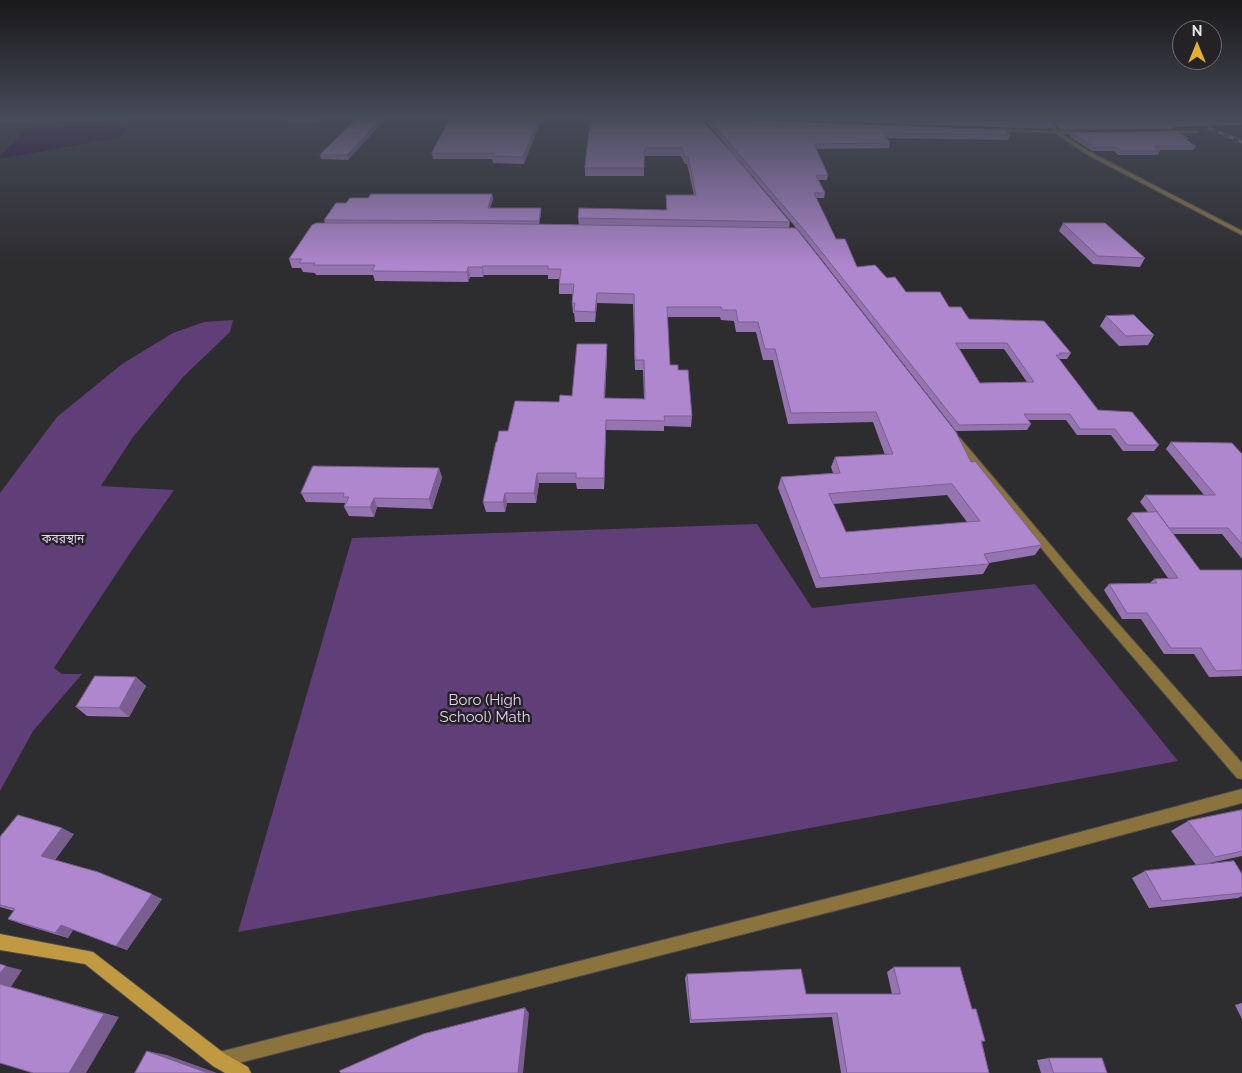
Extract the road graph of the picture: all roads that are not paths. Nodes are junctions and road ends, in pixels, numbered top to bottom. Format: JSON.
{"nodes":[{"id":1,"x":1115,"y":167,"type":"edge"},
{"id":2,"x":1242,"y":233,"type":"edge"},
{"id":3,"x":953,"y":436,"type":"edge"},
{"id":4,"x":1242,"y":774,"type":"edge"},
{"id":5,"x":1242,"y":796,"type":"edge"},
{"id":6,"x":0,"y":942,"type":"edge"},
{"id":7,"x":219,"y":1060,"type":"junction"},
{"id":8,"x":242,"y":1073,"type":"edge"}],
"edges":[{"from":1,"to":2,"type":"street"},
{"from":3,"to":4,"type":"street"},
{"from":5,"to":7,"type":"street"},
{"from":6,"to":7,"type":"street"},
{"from":7,"to":8,"type":"street"}]}
